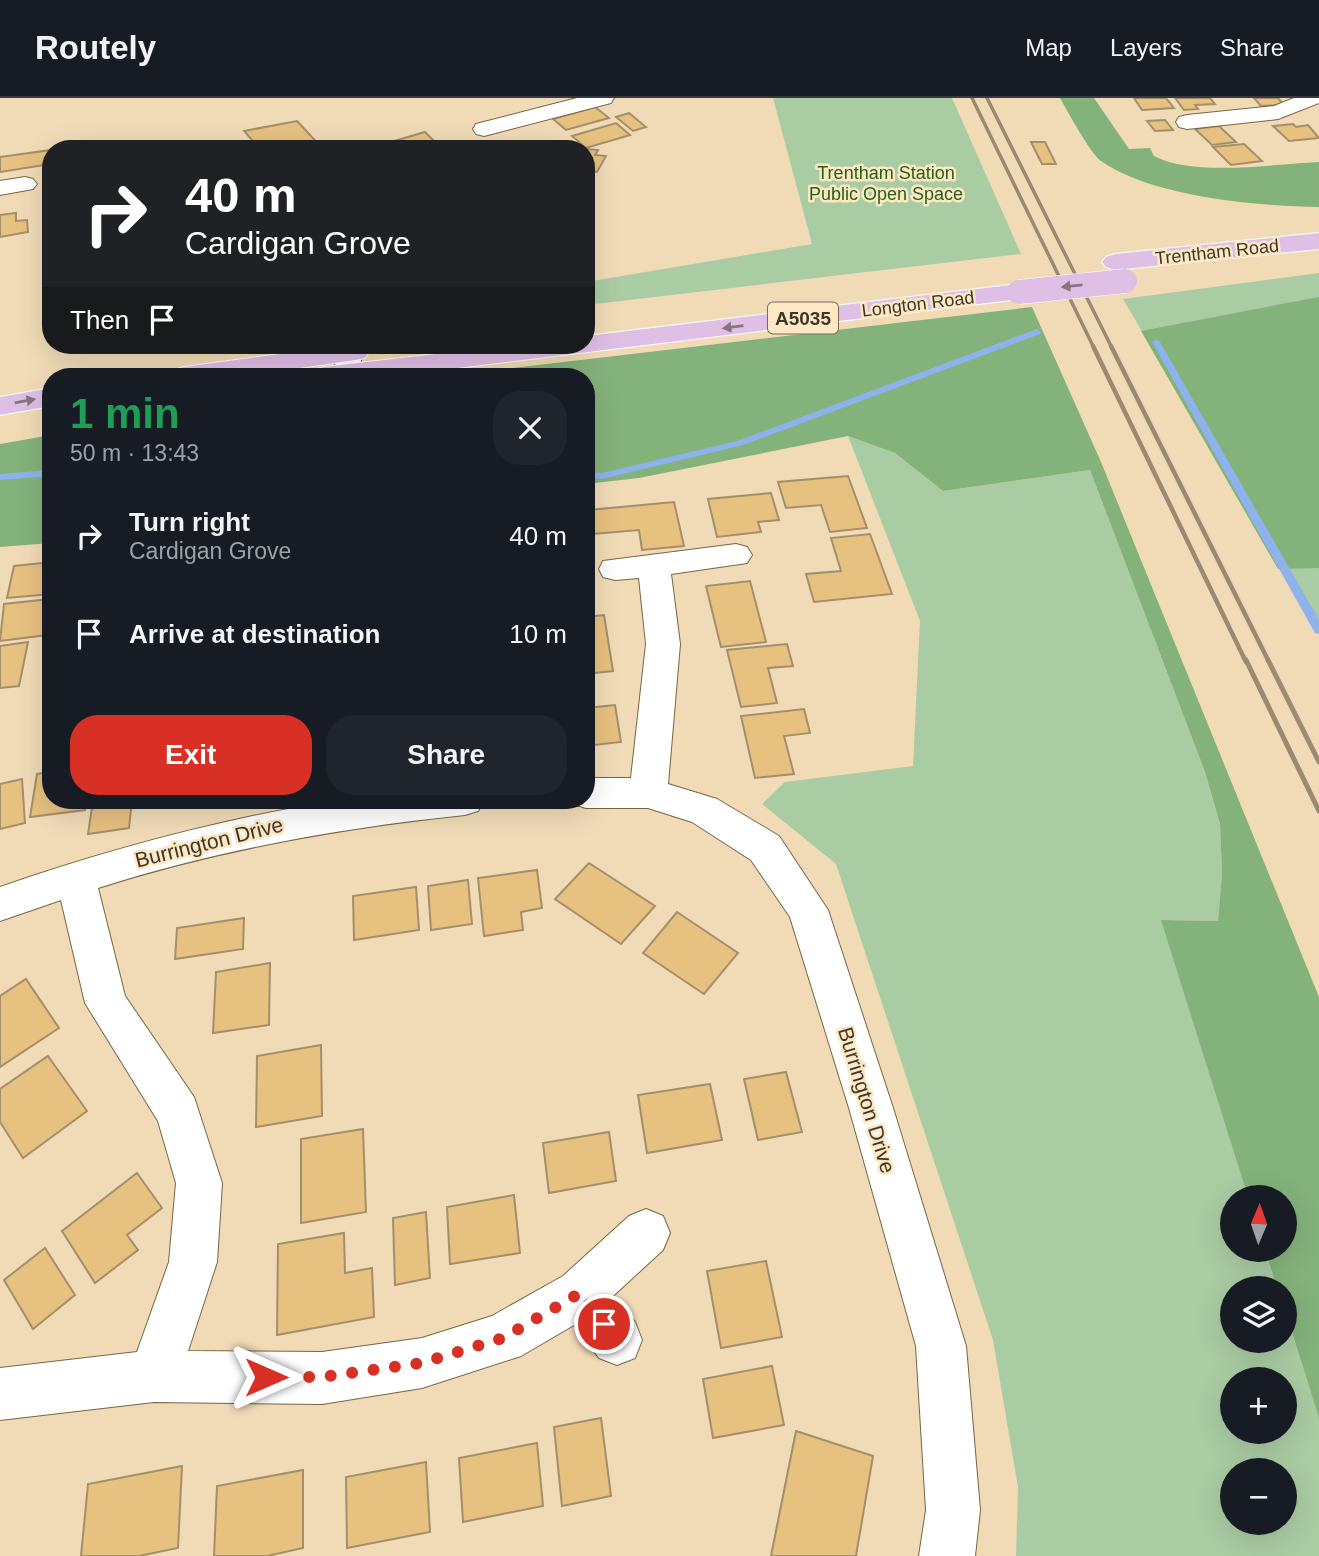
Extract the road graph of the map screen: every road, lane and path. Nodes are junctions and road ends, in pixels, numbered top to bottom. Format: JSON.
{"nodes":[{"id":1,"x":603,"y":98,"type":"edge"},
{"id":2,"x":1310,"y":98,"type":"edge"},
{"id":3,"x":1319,"y":103,"type":"edge"},
{"id":4,"x":1242,"y":116,"type":"junction"},
{"id":5,"x":1187,"y":122,"type":"dead end"},
{"id":6,"x":482,"y":131,"type":"edge"},
{"id":7,"x":1266,"y":139,"type":"dead end"},
{"id":8,"x":25,"y":184,"type":"dead end"},
{"id":9,"x":0,"y":188,"type":"edge"},
{"id":10,"x":1319,"y":242,"type":"edge"},
{"id":11,"x":1319,"y":258,"type":"edge"},
{"id":12,"x":1120,"y":271,"type":"junction"},
{"id":13,"x":1016,"y":283,"type":"junction"},
{"id":14,"x":595,"y":323,"type":"edge"},
{"id":15,"x":595,"y":342,"type":"edge"},
{"id":16,"x":376,"y":354,"type":"edge"},
{"id":17,"x":450,"y":354,"type":"edge"},
{"id":18,"x":342,"y":362,"type":"edge"},
{"id":19,"x":274,"y":368,"type":"edge"},
{"id":20,"x":42,"y":399,"type":"edge"},
{"id":21,"x":0,"y":406,"type":"edge"},
{"id":22,"x":42,"y":419,"type":"edge"},
{"id":23,"x":0,"y":426,"type":"edge"},
{"id":24,"x":736,"y":555,"type":"dead end"},
{"id":25,"x":654,"y":565,"type":"junction"},
{"id":26,"x":615,"y":569,"type":"dead end"},
{"id":27,"x":595,"y":793,"type":"edge"},
{"id":28,"x":648,"y":793,"type":"junction"},
{"id":29,"x":315,"y":809,"type":"edge"},
{"id":30,"x":282,"y":811,"type":"edge"},
{"id":31,"x":75,"y":877,"type":"junction"},
{"id":32,"x":0,"y":904,"type":"edge"},
{"id":33,"x":646,"y":1233,"type":"dead end"},
{"id":34,"x":580,"y":1293,"type":"junction"},
{"id":35,"x":617,"y":1340,"type":"dead end"},
{"id":36,"x":154,"y":1376,"type":"junction"},
{"id":37,"x":0,"y":1394,"type":"edge"},
{"id":38,"x":947,"y":1556,"type":"edge"}],
"edges":[{"from":1,"to":6,"type":"street"},
{"from":2,"to":3,"type":"street"},
{"from":2,"to":4,"type":"street"},
{"from":4,"to":5,"type":"street"},
{"from":4,"to":7,"type":"street"},
{"from":8,"to":9,"type":"street"},
{"from":10,"to":12,"type":"main road","name":"Trentham Road","number":"A5035"},
{"from":11,"to":12,"type":"main road","name":"Trentham Road","number":"A5035"},
{"from":12,"to":13,"type":"main road","name":"Longton Road","number":"A5035","bridge":true},
{"from":13,"to":14,"type":"main road","name":"Longton Road","number":"A5035"},
{"from":13,"to":15,"type":"main road","name":"Longton Road","number":"A5035","one_way":true},
{"from":16,"to":18,"type":"main road","name":"Longton Road","number":"A5035"},
{"from":17,"to":18,"type":"main road","name":"Longton Road","number":"A5035"},
{"from":18,"to":19,"type":"main road","name":"Longton Road","number":"A5035"},
{"from":21,"to":20,"type":"main road","one_way":true},
{"from":22,"to":23,"type":"main road"},
{"from":24,"to":25,"type":"street"},
{"from":25,"to":26,"type":"street"},
{"from":25,"to":28,"type":"street"},
{"from":27,"to":28,"type":"street","name":"Burrington Drive"},
{"from":28,"to":38,"type":"street","name":"Burrington Drive"},
{"from":29,"to":30,"type":"street","name":"Burrington Drive"},
{"from":30,"to":31,"type":"street","name":"Burrington Drive"},
{"from":31,"to":32,"type":"street","name":"Burrington Drive"},
{"from":31,"to":36,"type":"street"},
{"from":33,"to":34,"type":"street"},
{"from":34,"to":35,"type":"street"},
{"from":34,"to":36,"type":"street"},
{"from":36,"to":37,"type":"street"}]}
